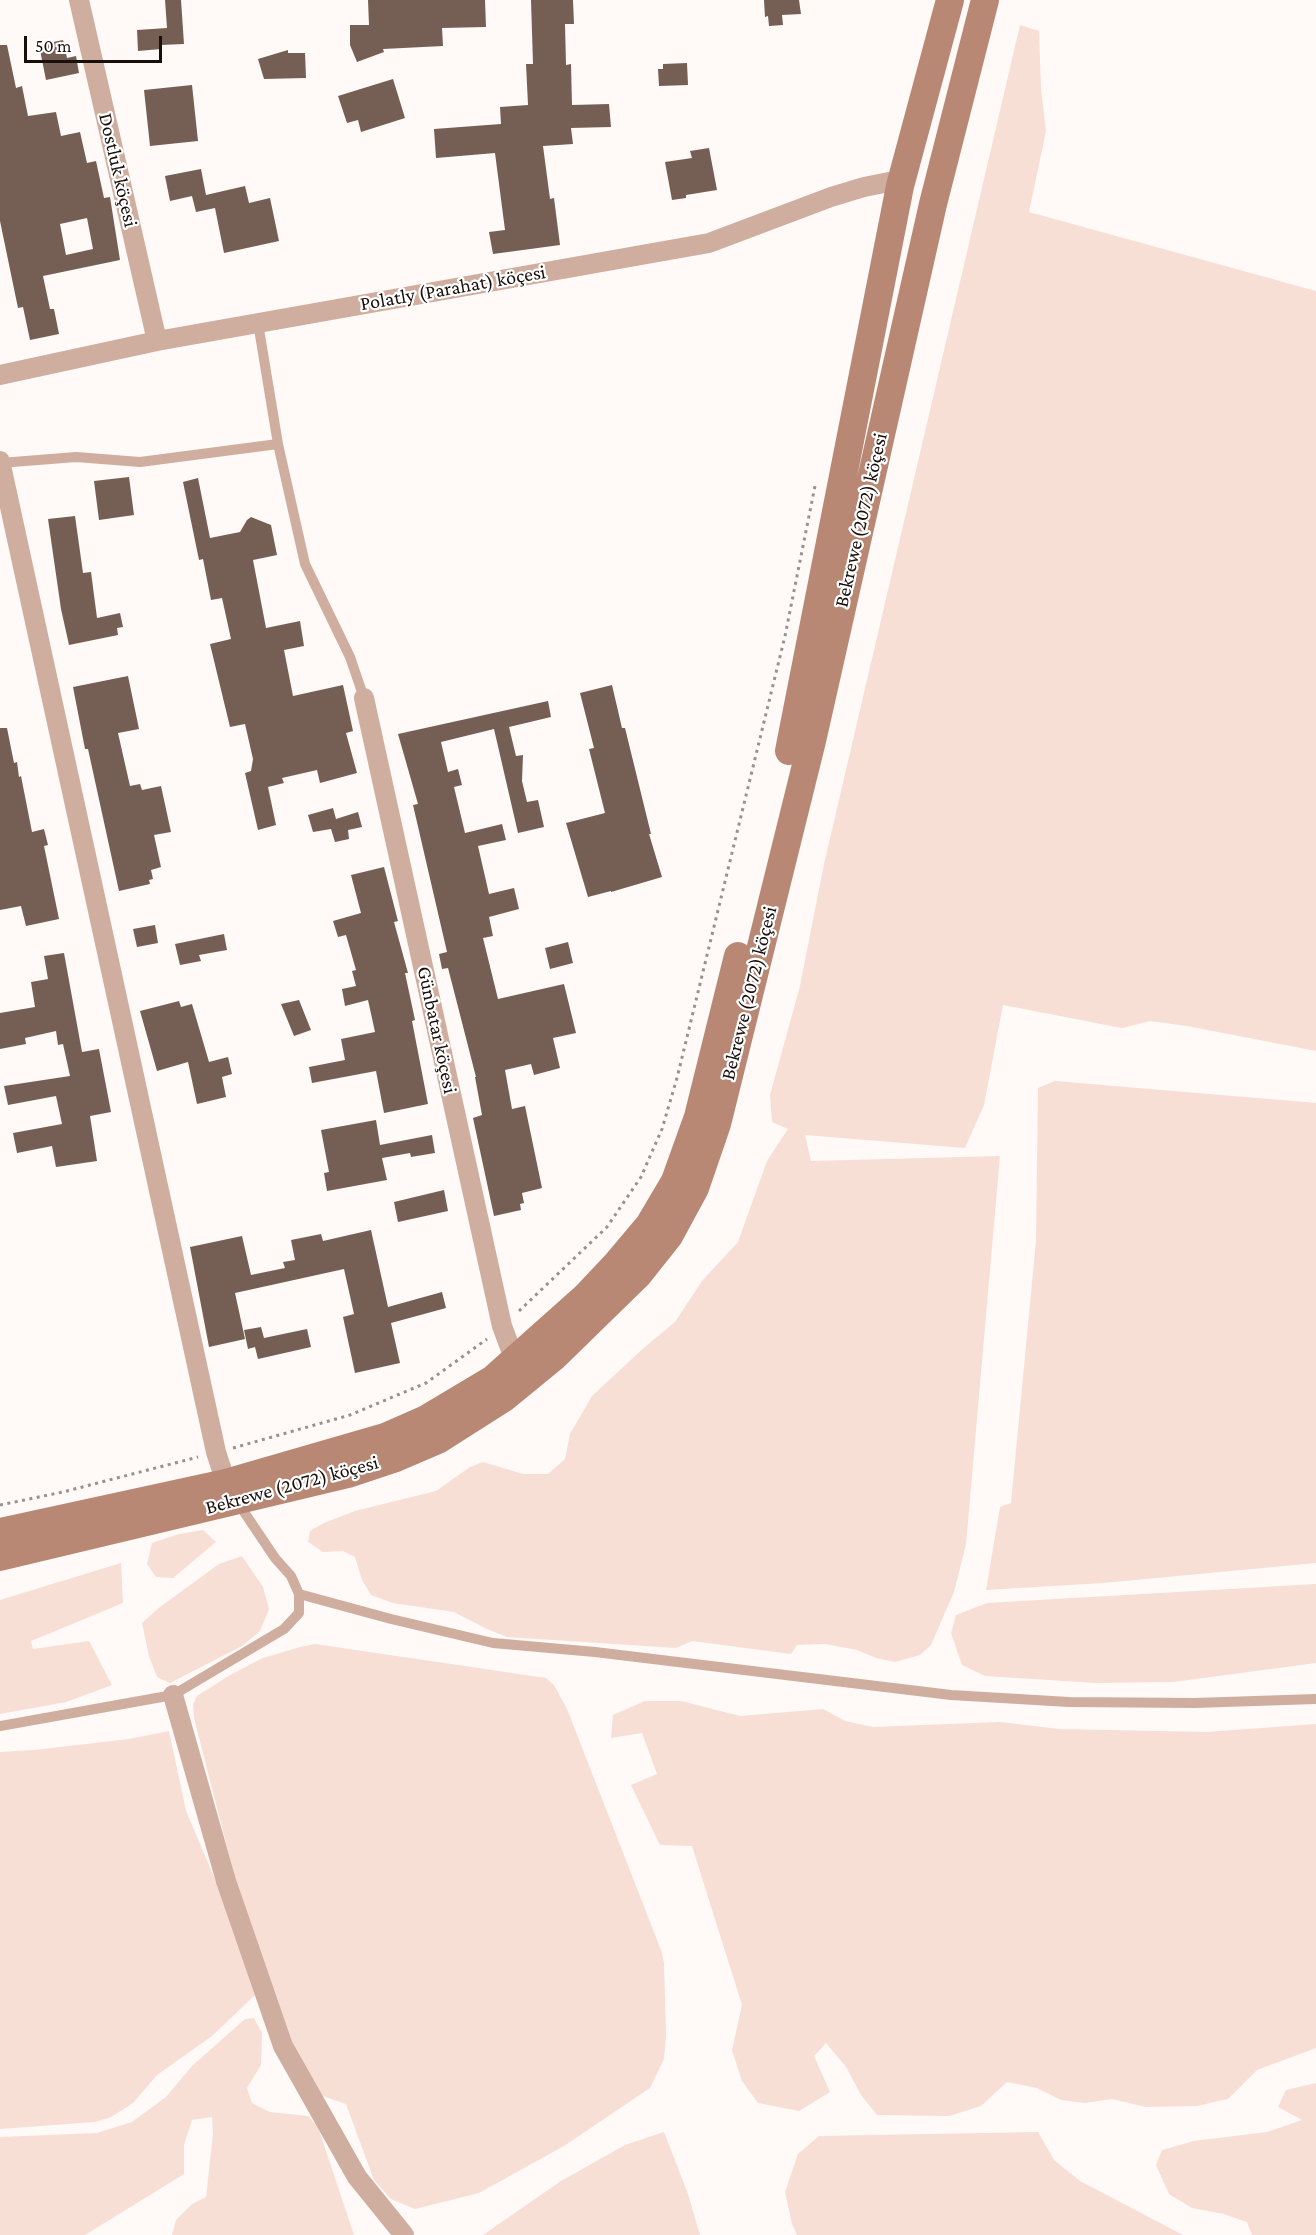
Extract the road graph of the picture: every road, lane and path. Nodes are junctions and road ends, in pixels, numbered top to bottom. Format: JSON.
{"nodes":[{"id":1,"x":79,"y":0,"type":"edge"},
{"id":2,"x":950,"y":0,"type":"edge"},
{"id":3,"x":985,"y":0,"type":"edge"},
{"id":4,"x":900,"y":186,"type":"junction"},
{"id":5,"x":258,"y":323,"type":"junction"},
{"id":6,"x":157,"y":341,"type":"junction"},
{"id":7,"x":0,"y":375,"type":"edge"},
{"id":8,"x":278,"y":444,"type":"junction"},
{"id":9,"x":0,"y":462,"type":"edge"},
{"id":10,"x":817,"y":481,"type":"dead end"},
{"id":11,"x":364,"y":698,"type":"joint"},
{"id":12,"x":502,"y":1326,"type":"junction"},
{"id":13,"x":515,"y":1361,"type":"junction"},
{"id":14,"x":216,"y":1452,"type":"junction"},
{"id":15,"x":231,"y":1492,"type":"junction"},
{"id":16,"x":0,"y":1505,"type":"edge"},
{"id":17,"x":0,"y":1532,"type":"edge"},
{"id":18,"x":0,"y":1557,"type":"edge"},
{"id":19,"x":299,"y":1594,"type":"junction"},
{"id":20,"x":173,"y":1695,"type":"junction"},
{"id":21,"x":1316,"y":1699,"type":"edge"},
{"id":22,"x":0,"y":1726,"type":"edge"},
{"id":23,"x":404,"y":2235,"type":"edge"}],
"edges":[{"from":1,"to":6,"type":"street","name":"Dostluk köçesi"},
{"from":2,"to":4,"type":"main road","name":"Bekrewe (2072) köçesi"},
{"from":3,"to":15,"type":"main road","name":"Bekrewe (2072) köçesi"},
{"from":4,"to":5,"type":"street","name":"Polatly (Parahat) köçesi"},
{"from":4,"to":13,"type":"main road","name":"Bekrewe (2072) köçesi"},
{"from":5,"to":6,"type":"street","name":"Polatly (Parahat) köçesi"},
{"from":5,"to":8,"type":"lane"},
{"from":6,"to":7,"type":"street","name":"Polatly (Parahat) köçesi"},
{"from":8,"to":9,"type":"lane"},
{"from":8,"to":11,"type":"lane"},
{"from":9,"to":14,"type":"street"},
{"from":10,"to":12,"type":"path"},
{"from":11,"to":12,"type":"street","name":"Günbatar köçesi"},
{"from":12,"to":13,"type":"street","name":"Günbatar köçesi"},
{"from":12,"to":14,"type":"path"},
{"from":13,"to":15,"type":"main road","name":"Bekrewe (2072) köçesi"},
{"from":14,"to":15,"type":"street"},
{"from":14,"to":16,"type":"path"},
{"from":15,"to":17,"type":"main road","name":"Bekrewe (2072) köçesi"},
{"from":15,"to":18,"type":"main road","name":"Bekrewe (2072) köçesi"},
{"from":15,"to":19,"type":"lane"},
{"from":19,"to":20,"type":"lane"},
{"from":19,"to":21,"type":"lane"},
{"from":20,"to":22,"type":"lane"},
{"from":20,"to":23,"type":"street"}]}
